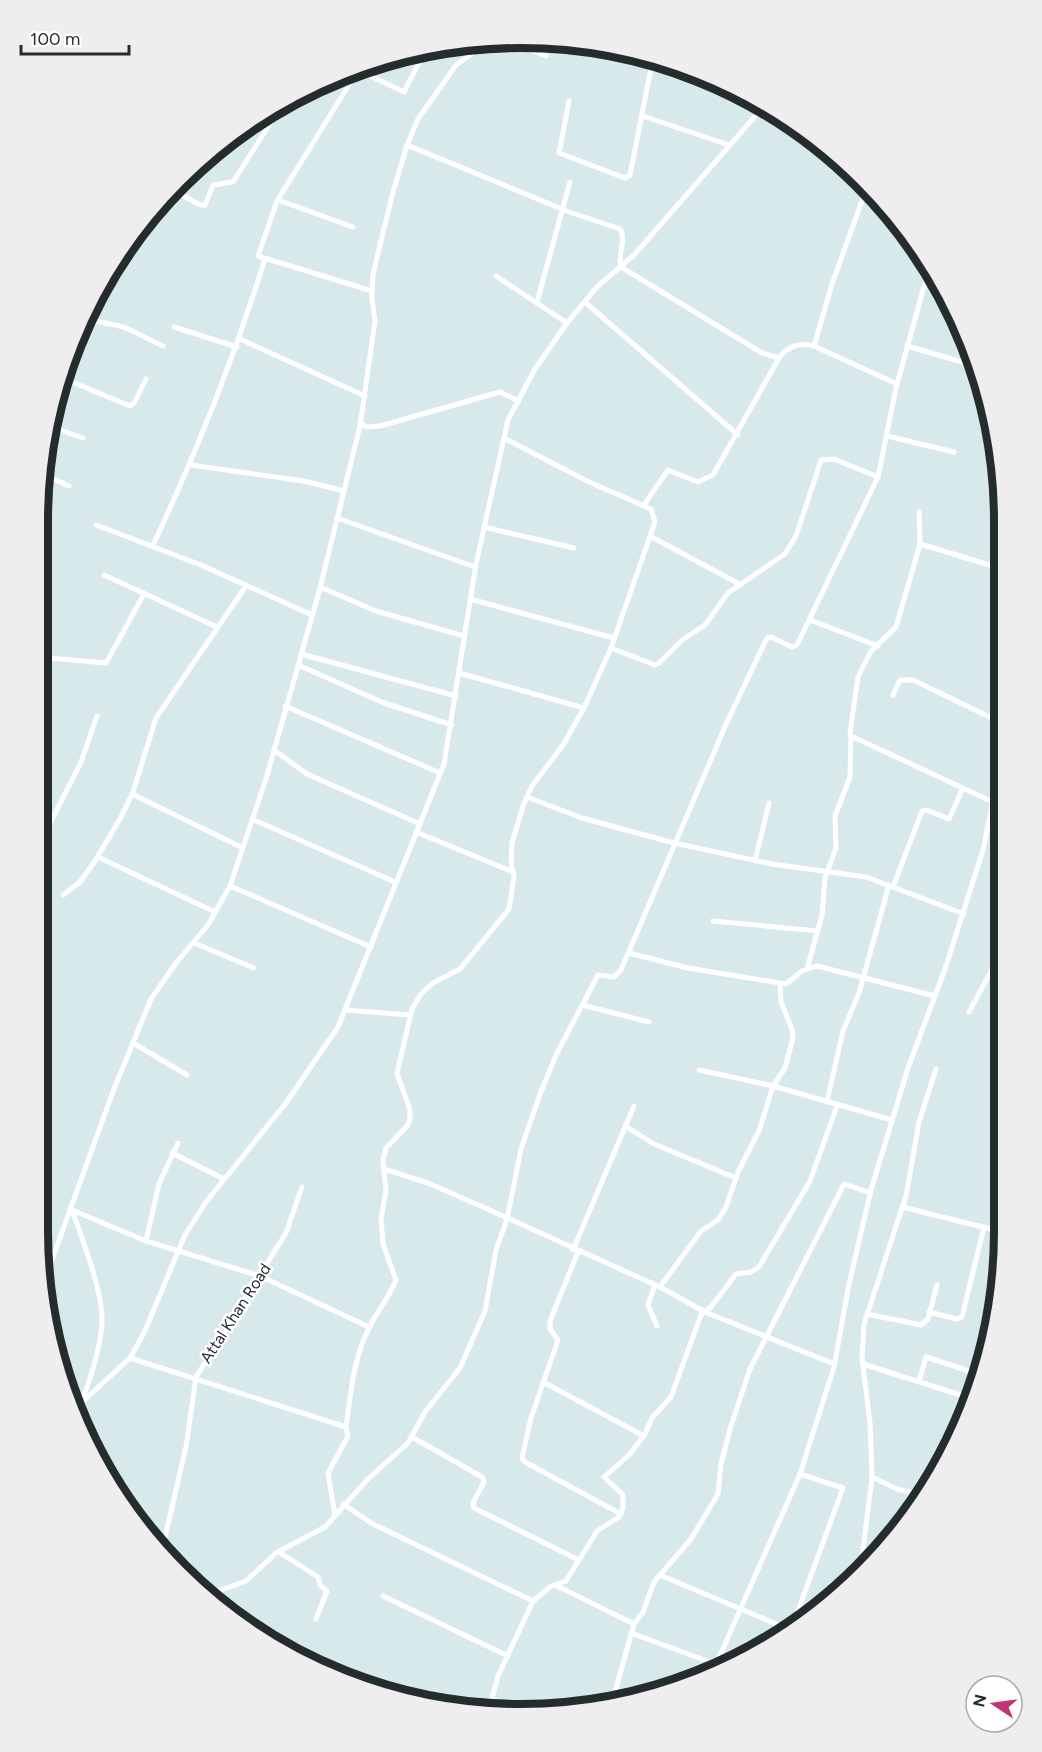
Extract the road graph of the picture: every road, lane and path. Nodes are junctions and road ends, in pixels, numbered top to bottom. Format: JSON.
{"nodes":[{"id":1,"x":526,"y":48,"type":"edge"},
{"id":2,"x":476,"y":50,"type":"edge"},
{"id":3,"x":546,"y":56,"type":"dead end"},
{"id":4,"x":421,"y":59,"type":"edge"},
{"id":5,"x":652,"y":67,"type":"edge"},
{"id":6,"x":369,"y":73,"type":"edge"},
{"id":7,"x":352,"y":79,"type":"edge"},
{"id":8,"x":569,"y":101,"type":"dead end"},
{"id":9,"x":759,"y":112,"type":"edge"},
{"id":10,"x":643,"y":116,"type":"junction"},
{"id":11,"x":273,"y":118,"type":"edge"},
{"id":12,"x":407,"y":145,"type":"junction"},
{"id":13,"x":729,"y":145,"type":"junction"},
{"id":14,"x":570,"y":182,"type":"dead end"},
{"id":15,"x":180,"y":194,"type":"edge"},
{"id":16,"x":864,"y":198,"type":"edge"},
{"id":17,"x":278,"y":200,"type":"junction"},
{"id":18,"x":562,"y":209,"type":"junction"},
{"id":19,"x":353,"y":226,"type":"dead end"},
{"id":20,"x":265,"y":259,"type":"junction"},
{"id":21,"x":621,"y":267,"type":"junction"},
{"id":22,"x":496,"y":276,"type":"dead end"},
{"id":23,"x":926,"y":276,"type":"edge"},
{"id":24,"x":372,"y":291,"type":"junction"},
{"id":25,"x":537,"y":302,"type":"junction"},
{"id":26,"x":586,"y":303,"type":"junction"},
{"id":27,"x":93,"y":320,"type":"edge"},
{"id":28,"x":567,"y":323,"type":"junction"},
{"id":29,"x":174,"y":327,"type":"dead end"},
{"id":30,"x":240,"y":339,"type":"junction"},
{"id":31,"x":163,"y":346,"type":"dead end"},
{"id":32,"x":814,"y":346,"type":"junction"},
{"id":33,"x":907,"y":346,"type":"junction"},
{"id":34,"x":237,"y":347,"type":"junction"},
{"id":35,"x":779,"y":358,"type":"junction"},
{"id":36,"x":967,"y":363,"type":"edge"},
{"id":37,"x":70,"y":379,"type":"edge"},
{"id":38,"x":146,"y":379,"type":"dead end"},
{"id":39,"x":897,"y":384,"type":"junction"},
{"id":40,"x":365,"y":396,"type":"junction"},
{"id":41,"x":519,"y":401,"type":"junction"},
{"id":42,"x":360,"y":423,"type":"junction"},
{"id":43,"x":57,"y":429,"type":"edge"},
{"id":44,"x":738,"y":435,"type":"junction"},
{"id":45,"x":887,"y":436,"type":"junction"},
{"id":46,"x":83,"y":438,"type":"dead end"},
{"id":47,"x":504,"y":438,"type":"junction"},
{"id":48,"x":954,"y":453,"type":"dead end"},
{"id":49,"x":191,"y":465,"type":"junction"},
{"id":50,"x":878,"y":477,"type":"junction"},
{"id":51,"x":50,"y":478,"type":"edge"},
{"id":52,"x":69,"y":486,"type":"dead end"},
{"id":53,"x":344,"y":491,"type":"junction"},
{"id":54,"x":643,"y":506,"type":"junction"},
{"id":55,"x":919,"y":512,"type":"dead end"},
{"id":56,"x":338,"y":518,"type":"junction"},
{"id":57,"x":96,"y":525,"type":"dead end"},
{"id":58,"x":484,"y":527,"type":"junction"},
{"id":59,"x":650,"y":536,"type":"junction"},
{"id":60,"x":920,"y":544,"type":"junction"},
{"id":61,"x":153,"y":545,"type":"junction"},
{"id":62,"x":574,"y":548,"type":"dead end"},
{"id":63,"x":994,"y":566,"type":"edge"},
{"id":64,"x":475,"y":567,"type":"junction"},
{"id":65,"x":104,"y":575,"type":"dead end"},
{"id":66,"x":741,"y":585,"type":"junction"},
{"id":67,"x":246,"y":586,"type":"junction"},
{"id":68,"x":320,"y":587,"type":"junction"},
{"id":69,"x":144,"y":594,"type":"junction"},
{"id":70,"x":470,"y":599,"type":"junction"},
{"id":71,"x":312,"y":615,"type":"junction"},
{"id":72,"x":810,"y":620,"type":"junction"},
{"id":73,"x":217,"y":627,"type":"junction"},
{"id":74,"x":464,"y":636,"type":"junction"},
{"id":75,"x":614,"y":638,"type":"junction"},
{"id":76,"x":878,"y":645,"type":"junction"},
{"id":77,"x":611,"y":648,"type":"junction"},
{"id":78,"x":301,"y":654,"type":"junction"},
{"id":79,"x":48,"y":658,"type":"edge"},
{"id":80,"x":298,"y":665,"type":"junction"},
{"id":81,"x":459,"y":673,"type":"junction"},
{"id":82,"x":893,"y":695,"type":"dead end"},
{"id":83,"x":456,"y":696,"type":"junction"},
{"id":84,"x":285,"y":706,"type":"junction"},
{"id":85,"x":584,"y":708,"type":"junction"},
{"id":86,"x":97,"y":716,"type":"dead end"},
{"id":87,"x":994,"y":719,"type":"edge"},
{"id":88,"x":452,"y":725,"type":"junction"},
{"id":89,"x":851,"y":736,"type":"junction"},
{"id":90,"x":274,"y":750,"type":"junction"},
{"id":91,"x":441,"y":773,"type":"junction"},
{"id":92,"x":962,"y":790,"type":"junction"},
{"id":93,"x":132,"y":794,"type":"junction"},
{"id":94,"x":527,"y":797,"type":"junction"},
{"id":95,"x":994,"y":797,"type":"edge"},
{"id":96,"x":993,"y":802,"type":"junction"},
{"id":97,"x":769,"y":803,"type":"dead end"},
{"id":98,"x":252,"y":819,"type":"junction"},
{"id":99,"x":420,"y":824,"type":"junction"},
{"id":100,"x":48,"y":827,"type":"edge"},
{"id":101,"x":416,"y":832,"type":"junction"},
{"id":102,"x":674,"y":843,"type":"junction"},
{"id":103,"x":241,"y":847,"type":"junction"},
{"id":104,"x":98,"y":857,"type":"junction"},
{"id":105,"x":755,"y":861,"type":"junction"},
{"id":106,"x":513,"y":872,"type":"junction"},
{"id":107,"x":827,"y":873,"type":"junction"},
{"id":108,"x":395,"y":882,"type":"junction"},
{"id":109,"x":230,"y":886,"type":"junction"},
{"id":110,"x":891,"y":886,"type":"junction"},
{"id":111,"x":63,"y":895,"type":"dead end"},
{"id":112,"x":215,"y":912,"type":"junction"},
{"id":113,"x":964,"y":914,"type":"junction"},
{"id":114,"x":713,"y":921,"type":"dead end"},
{"id":115,"x":818,"y":931,"type":"junction"},
{"id":116,"x":194,"y":944,"type":"junction"},
{"id":117,"x":371,"y":946,"type":"junction"},
{"id":118,"x":629,"y":953,"type":"junction"},
{"id":119,"x":994,"y":966,"type":"edge"},
{"id":120,"x":255,"y":968,"type":"dead end"},
{"id":121,"x":807,"y":969,"type":"junction"},
{"id":122,"x":992,"y":969,"type":"joint"},
{"id":123,"x":862,"y":979,"type":"junction"},
{"id":124,"x":780,"y":983,"type":"junction"},
{"id":125,"x":935,"y":996,"type":"junction"},
{"id":126,"x":582,"y":1005,"type":"junction"},
{"id":127,"x":345,"y":1010,"type":"junction"},
{"id":128,"x":969,"y":1012,"type":"dead end"},
{"id":129,"x":410,"y":1015,"type":"junction"},
{"id":130,"x":649,"y":1022,"type":"dead end"},
{"id":131,"x":133,"y":1043,"type":"junction"},
{"id":132,"x":936,"y":1069,"type":"dead end"},
{"id":133,"x":699,"y":1070,"type":"dead end"},
{"id":134,"x":187,"y":1076,"type":"dead end"},
{"id":135,"x":773,"y":1086,"type":"junction"},
{"id":136,"x":826,"y":1102,"type":"junction"},
{"id":137,"x":634,"y":1106,"type":"dead end"},
{"id":138,"x":837,"y":1106,"type":"junction"},
{"id":139,"x":892,"y":1120,"type":"junction"},
{"id":140,"x":626,"y":1125,"type":"junction"},
{"id":141,"x":178,"y":1143,"type":"dead end"},
{"id":142,"x":172,"y":1153,"type":"junction"},
{"id":143,"x":384,"y":1169,"type":"junction"},
{"id":144,"x":736,"y":1178,"type":"junction"},
{"id":145,"x":224,"y":1179,"type":"junction"},
{"id":146,"x":303,"y":1187,"type":"dead end"},
{"id":147,"x":871,"y":1193,"type":"junction"},
{"id":148,"x":902,"y":1207,"type":"junction"},
{"id":149,"x":72,"y":1210,"type":"junction"},
{"id":150,"x":507,"y":1219,"type":"junction"},
{"id":151,"x":984,"y":1227,"type":"junction"},
{"id":152,"x":994,"y":1230,"type":"edge"},
{"id":153,"x":146,"y":1241,"type":"junction"},
{"id":154,"x":179,"y":1250,"type":"junction"},
{"id":155,"x":575,"y":1251,"type":"junction"},
{"id":156,"x":50,"y":1267,"type":"edge"},
{"id":157,"x":260,"y":1276,"type":"junction"},
{"id":158,"x":937,"y":1285,"type":"dead end"},
{"id":159,"x":658,"y":1286,"type":"junction"},
{"id":160,"x":705,"y":1311,"type":"junction"},
{"id":161,"x":929,"y":1312,"type":"junction"},
{"id":162,"x":867,"y":1314,"type":"junction"},
{"id":163,"x":657,"y":1326,"type":"dead end"},
{"id":164,"x":369,"y":1327,"type":"junction"},
{"id":165,"x":765,"y":1337,"type":"junction"},
{"id":166,"x":130,"y":1358,"type":"junction"},
{"id":167,"x":834,"y":1364,"type":"junction"},
{"id":168,"x":863,"y":1364,"type":"junction"},
{"id":169,"x":972,"y":1372,"type":"edge"},
{"id":170,"x":196,"y":1377,"type":"junction"},
{"id":171,"x":919,"y":1381,"type":"junction"},
{"id":172,"x":543,"y":1382,"type":"junction"},
{"id":173,"x":964,"y":1396,"type":"edge"},
{"id":174,"x":80,"y":1403,"type":"edge"},
{"id":175,"x":80,"y":1404,"type":"edge"},
{"id":176,"x":346,"y":1427,"type":"junction"},
{"id":177,"x":644,"y":1436,"type":"junction"},
{"id":178,"x":411,"y":1437,"type":"junction"},
{"id":179,"x":800,"y":1474,"type":"junction"},
{"id":180,"x":872,"y":1477,"type":"junction"},
{"id":181,"x":914,"y":1494,"type":"edge"},
{"id":182,"x":343,"y":1504,"type":"junction"},
{"id":183,"x":621,"y":1514,"type":"junction"},
{"id":184,"x":335,"y":1515,"type":"junction"},
{"id":185,"x":164,"y":1542,"type":"edge"},
{"id":186,"x":279,"y":1552,"type":"junction"},
{"id":187,"x":862,"y":1558,"type":"edge"},
{"id":188,"x":579,"y":1560,"type":"junction"},
{"id":189,"x":660,"y":1575,"type":"junction"},
{"id":190,"x":555,"y":1585,"type":"junction"},
{"id":191,"x":215,"y":1592,"type":"edge"},
{"id":192,"x":382,"y":1596,"type":"dead end"},
{"id":193,"x":533,"y":1601,"type":"junction"},
{"id":194,"x":740,"y":1610,"type":"junction"},
{"id":195,"x":796,"y":1615,"type":"edge"},
{"id":196,"x":316,"y":1620,"type":"dead end"},
{"id":197,"x":634,"y":1624,"type":"junction"},
{"id":198,"x":784,"y":1624,"type":"edge"},
{"id":199,"x":631,"y":1633,"type":"junction"},
{"id":200,"x":508,"y":1656,"type":"junction"},
{"id":201,"x":716,"y":1661,"type":"edge"},
{"id":202,"x":710,"y":1664,"type":"edge"},
{"id":203,"x":614,"y":1695,"type":"edge"},
{"id":204,"x":493,"y":1700,"type":"junction"},
{"id":205,"x":492,"y":1703,"type":"edge"},
{"id":206,"x":499,"y":1703,"type":"edge"}],
"edges":[{"from":1,"to":3,"type":"street"},
{"from":2,"to":12,"type":"street"},
{"from":4,"to":6,"type":"street"},
{"from":5,"to":10,"type":"street"},
{"from":7,"to":17,"type":"street"},
{"from":8,"to":10,"type":"street"},
{"from":9,"to":13,"type":"street"},
{"from":10,"to":13,"type":"street"},
{"from":11,"to":15,"type":"street"},
{"from":12,"to":18,"type":"street"},
{"from":12,"to":24,"type":"street"},
{"from":13,"to":21,"type":"street"},
{"from":14,"to":18,"type":"street"},
{"from":16,"to":32,"type":"street"},
{"from":17,"to":19,"type":"street"},
{"from":17,"to":20,"type":"street"},
{"from":18,"to":21,"type":"street"},
{"from":18,"to":25,"type":"street"},
{"from":20,"to":24,"type":"street"},
{"from":20,"to":30,"type":"street"},
{"from":21,"to":26,"type":"street"},
{"from":21,"to":35,"type":"street"},
{"from":22,"to":25,"type":"street"},
{"from":23,"to":33,"type":"street"},
{"from":24,"to":40,"type":"street"},
{"from":25,"to":28,"type":"street"},
{"from":26,"to":28,"type":"street"},
{"from":26,"to":44,"type":"street"},
{"from":27,"to":31,"type":"street"},
{"from":28,"to":41,"type":"street"},
{"from":29,"to":34,"type":"street"},
{"from":30,"to":34,"type":"street"},
{"from":30,"to":40,"type":"street"},
{"from":32,"to":35,"type":"street"},
{"from":32,"to":39,"type":"street"},
{"from":33,"to":36,"type":"street"},
{"from":33,"to":39,"type":"street"},
{"from":34,"to":49,"type":"street"},
{"from":35,"to":44,"type":"street"},
{"from":37,"to":38,"type":"street"},
{"from":39,"to":45,"type":"street"},
{"from":40,"to":42,"type":"street"},
{"from":41,"to":42,"type":"street"},
{"from":41,"to":47,"type":"street"},
{"from":42,"to":53,"type":"street"},
{"from":43,"to":46,"type":"street"},
{"from":44,"to":54,"type":"street"},
{"from":45,"to":48,"type":"street"},
{"from":45,"to":50,"type":"street"},
{"from":47,"to":54,"type":"street"},
{"from":47,"to":58,"type":"street"},
{"from":49,"to":53,"type":"street"},
{"from":49,"to":61,"type":"street"},
{"from":50,"to":66,"type":"street"},
{"from":50,"to":72,"type":"street"},
{"from":51,"to":52,"type":"street"},
{"from":53,"to":56,"type":"street"},
{"from":54,"to":59,"type":"street"},
{"from":55,"to":60,"type":"street"},
{"from":56,"to":64,"type":"street"},
{"from":56,"to":68,"type":"street"},
{"from":57,"to":61,"type":"street"},
{"from":58,"to":62,"type":"street"},
{"from":58,"to":64,"type":"street"},
{"from":59,"to":66,"type":"street"},
{"from":59,"to":75,"type":"street"},
{"from":60,"to":63,"type":"street"},
{"from":60,"to":76,"type":"street"},
{"from":61,"to":67,"type":"street"},
{"from":64,"to":70,"type":"street"},
{"from":65,"to":69,"type":"street"},
{"from":66,"to":77,"type":"street"},
{"from":67,"to":71,"type":"street"},
{"from":67,"to":73,"type":"street"},
{"from":68,"to":71,"type":"street"},
{"from":68,"to":74,"type":"street"},
{"from":69,"to":73,"type":"street"},
{"from":69,"to":79,"type":"street"},
{"from":70,"to":74,"type":"street"},
{"from":70,"to":75,"type":"street"},
{"from":71,"to":78,"type":"street"},
{"from":72,"to":76,"type":"street"},
{"from":72,"to":102,"type":"street"},
{"from":73,"to":93,"type":"street"},
{"from":74,"to":81,"type":"street"},
{"from":75,"to":77,"type":"street"},
{"from":76,"to":89,"type":"street"},
{"from":77,"to":85,"type":"street"},
{"from":78,"to":80,"type":"street"},
{"from":78,"to":83,"type":"street"},
{"from":80,"to":84,"type":"street"},
{"from":80,"to":88,"type":"street"},
{"from":81,"to":83,"type":"street"},
{"from":81,"to":85,"type":"street"},
{"from":82,"to":87,"type":"street"},
{"from":83,"to":88,"type":"street"},
{"from":84,"to":90,"type":"street"},
{"from":84,"to":91,"type":"street"},
{"from":85,"to":94,"type":"street"},
{"from":86,"to":100,"type":"street"},
{"from":88,"to":91,"type":"street"},
{"from":89,"to":92,"type":"street"},
{"from":89,"to":107,"type":"street"},
{"from":90,"to":98,"type":"street"},
{"from":90,"to":99,"type":"street"},
{"from":91,"to":99,"type":"street"},
{"from":92,"to":96,"type":"street"},
{"from":92,"to":110,"type":"street"},
{"from":93,"to":103,"type":"street"},
{"from":93,"to":104,"type":"street"},
{"from":94,"to":102,"type":"street"},
{"from":94,"to":106,"type":"street"},
{"from":95,"to":96,"type":"street"},
{"from":96,"to":113,"type":"street"},
{"from":97,"to":105,"type":"street"},
{"from":98,"to":103,"type":"street"},
{"from":98,"to":108,"type":"street"},
{"from":99,"to":101,"type":"street"},
{"from":101,"to":106,"type":"street"},
{"from":101,"to":108,"type":"street"},
{"from":102,"to":105,"type":"street"},
{"from":102,"to":118,"type":"street"},
{"from":103,"to":109,"type":"street"},
{"from":104,"to":111,"type":"street"},
{"from":104,"to":112,"type":"street"},
{"from":105,"to":107,"type":"street"},
{"from":106,"to":129,"type":"street"},
{"from":107,"to":110,"type":"street"},
{"from":107,"to":115,"type":"street"},
{"from":108,"to":117,"type":"street"},
{"from":109,"to":112,"type":"street"},
{"from":109,"to":117,"type":"street"},
{"from":110,"to":113,"type":"street"},
{"from":110,"to":123,"type":"street"},
{"from":112,"to":116,"type":"street"},
{"from":113,"to":125,"type":"street"},
{"from":114,"to":115,"type":"street"},
{"from":115,"to":121,"type":"street"},
{"from":116,"to":120,"type":"street"},
{"from":116,"to":131,"type":"street"},
{"from":117,"to":127,"type":"street"},
{"from":118,"to":124,"type":"street"},
{"from":118,"to":126,"type":"street"},
{"from":119,"to":122,"type":"street"},
{"from":121,"to":123,"type":"street"},
{"from":121,"to":124,"type":"street"},
{"from":122,"to":128,"type":"street"},
{"from":123,"to":125,"type":"street"},
{"from":123,"to":136,"type":"street"},
{"from":124,"to":135,"type":"street"},
{"from":125,"to":139,"type":"street"},
{"from":126,"to":130,"type":"street"},
{"from":126,"to":150,"type":"street"},
{"from":127,"to":129,"type":"street"},
{"from":127,"to":145,"type":"street"},
{"from":129,"to":143,"type":"street"},
{"from":131,"to":134,"type":"street"},
{"from":131,"to":149,"type":"street"},
{"from":132,"to":148,"type":"street"},
{"from":133,"to":135,"type":"street"},
{"from":135,"to":136,"type":"street"},
{"from":135,"to":144,"type":"street"},
{"from":136,"to":138,"type":"street"},
{"from":137,"to":140,"type":"street"},
{"from":138,"to":139,"type":"street"},
{"from":138,"to":160,"type":"street"},
{"from":139,"to":147,"type":"street"},
{"from":140,"to":144,"type":"street"},
{"from":140,"to":155,"type":"street"},
{"from":141,"to":142,"type":"street"},
{"from":142,"to":145,"type":"street"},
{"from":142,"to":153,"type":"street"},
{"from":143,"to":150,"type":"street"},
{"from":143,"to":164,"type":"street"},
{"from":144,"to":159,"type":"street"},
{"from":145,"to":154,"type":"street"},
{"from":146,"to":157,"type":"street","name":"Attal Khan Road"},
{"from":147,"to":165,"type":"street"},
{"from":147,"to":167,"type":"street"},
{"from":148,"to":151,"type":"street"},
{"from":148,"to":162,"type":"street"},
{"from":149,"to":153,"type":"street"},
{"from":149,"to":156,"type":"street"},
{"from":149,"to":174,"type":"street"},
{"from":150,"to":155,"type":"street"},
{"from":150,"to":178,"type":"street"},
{"from":151,"to":152,"type":"street"},
{"from":151,"to":161,"type":"street"},
{"from":153,"to":154,"type":"street"},
{"from":154,"to":157,"type":"street"},
{"from":154,"to":166,"type":"street"},
{"from":155,"to":159,"type":"street"},
{"from":155,"to":172,"type":"street"},
{"from":157,"to":164,"type":"street"},
{"from":157,"to":170,"type":"street","name":"Attal Khan Road"},
{"from":158,"to":161,"type":"street"},
{"from":159,"to":160,"type":"street"},
{"from":159,"to":163,"type":"street"},
{"from":160,"to":165,"type":"street"},
{"from":160,"to":177,"type":"street"},
{"from":161,"to":162,"type":"street"},
{"from":162,"to":168,"type":"street"},
{"from":164,"to":176,"type":"street"},
{"from":165,"to":167,"type":"street"},
{"from":165,"to":189,"type":"street"},
{"from":166,"to":170,"type":"street"},
{"from":166,"to":175,"type":"street"},
{"from":167,"to":179,"type":"street"},
{"from":168,"to":171,"type":"street"},
{"from":168,"to":180,"type":"street"},
{"from":169,"to":171,"type":"street"},
{"from":170,"to":176,"type":"street"},
{"from":170,"to":185,"type":"street","name":"Attal Khan Road"},
{"from":171,"to":173,"type":"street"},
{"from":172,"to":177,"type":"street"},
{"from":172,"to":183,"type":"street"},
{"from":176,"to":184,"type":"street"},
{"from":177,"to":183,"type":"street"},
{"from":178,"to":182,"type":"street"},
{"from":178,"to":188,"type":"street"},
{"from":179,"to":194,"type":"street"},
{"from":179,"to":195,"type":"street"},
{"from":180,"to":181,"type":"street"},
{"from":180,"to":187,"type":"street"},
{"from":182,"to":184,"type":"street"},
{"from":182,"to":193,"type":"street"},
{"from":183,"to":188,"type":"street"},
{"from":184,"to":186,"type":"street"},
{"from":186,"to":191,"type":"street"},
{"from":186,"to":196,"type":"street"},
{"from":188,"to":190,"type":"street"},
{"from":189,"to":194,"type":"street"},
{"from":189,"to":197,"type":"street"},
{"from":190,"to":193,"type":"street"},
{"from":190,"to":197,"type":"street"},
{"from":192,"to":200,"type":"street"},
{"from":193,"to":200,"type":"street"},
{"from":194,"to":198,"type":"street"},
{"from":194,"to":201,"type":"street"},
{"from":197,"to":199,"type":"street"},
{"from":199,"to":202,"type":"street"},
{"from":199,"to":203,"type":"street"},
{"from":200,"to":204,"type":"street"},
{"from":204,"to":205,"type":"street"},
{"from":204,"to":206,"type":"street"}]}
